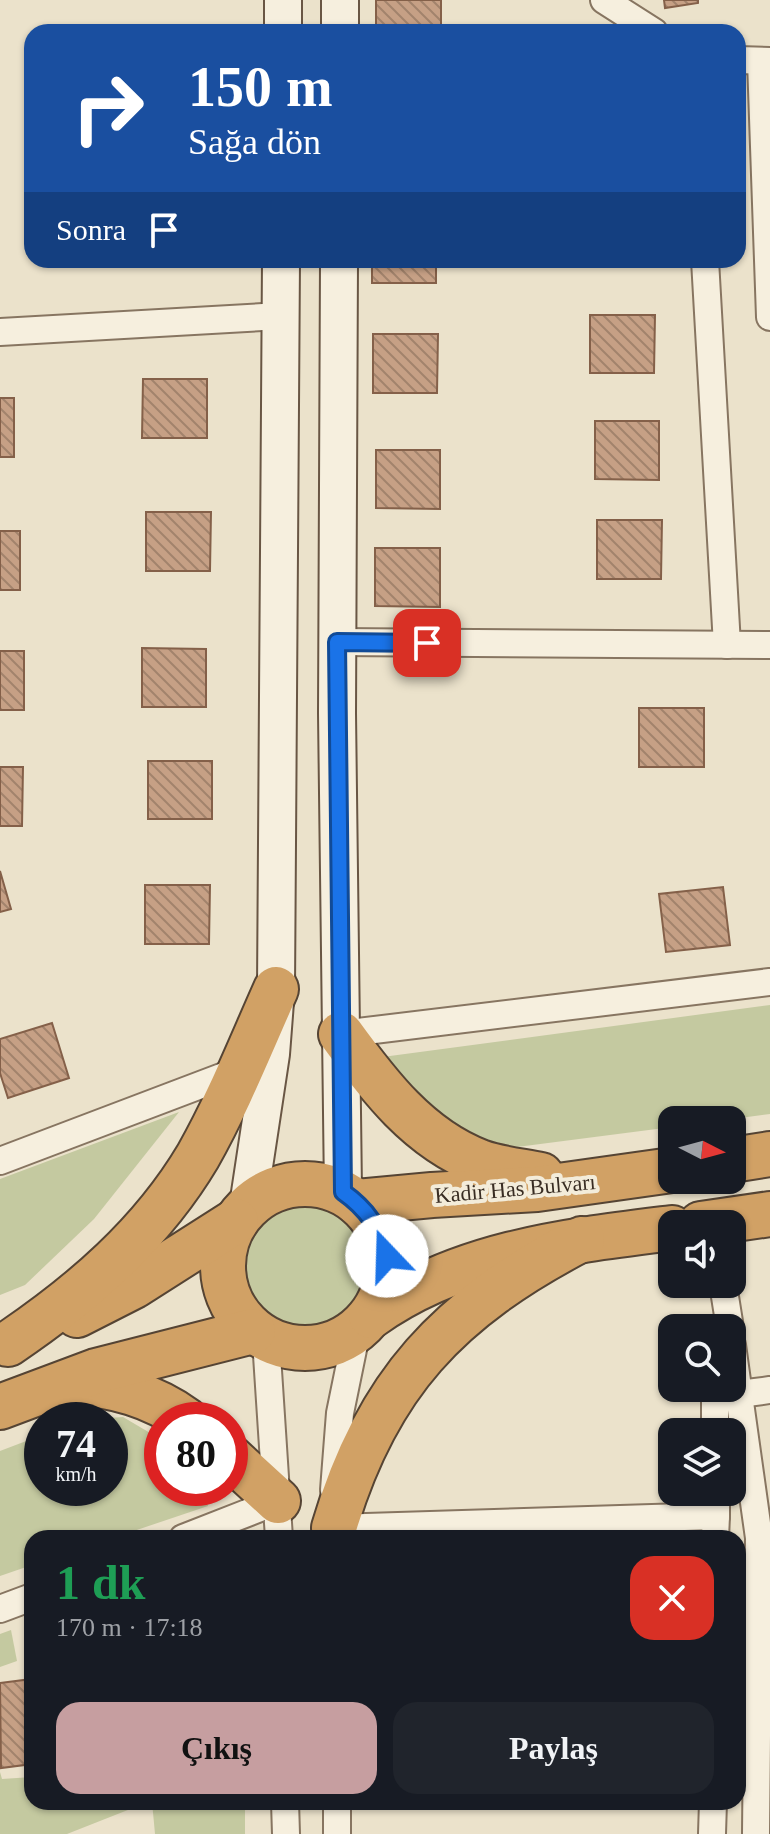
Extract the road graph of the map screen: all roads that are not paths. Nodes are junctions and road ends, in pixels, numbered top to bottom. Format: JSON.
{"nodes":[{"id":1,"x":283,"y":0,"type":"edge"},
{"id":2,"x":340,"y":0,"type":"edge"},
{"id":3,"x":604,"y":0,"type":"edge"},
{"id":4,"x":283,"y":24,"type":"edge"},
{"id":5,"x":340,"y":24,"type":"edge"},
{"id":6,"x":642,"y":24,"type":"edge"},
{"id":7,"x":756,"y":61,"type":"edge"},
{"id":8,"x":281,"y":268,"type":"edge"},
{"id":9,"x":339,"y":268,"type":"edge"},
{"id":10,"x":705,"y":268,"type":"edge"},
{"id":11,"x":281,"y":316,"type":"junction"},
{"id":12,"x":770,"y":317,"type":"edge"},
{"id":13,"x":0,"y":332,"type":"edge"},
{"id":14,"x":337,"y":642,"type":"junction"},
{"id":15,"x":727,"y":645,"type":"junction"},
{"id":16,"x":770,"y":645,"type":"edge"},
{"id":17,"x":770,"y":982,"type":"edge"},
{"id":18,"x":276,"y":989,"type":"junction"},
{"id":19,"x":341,"y":1034,"type":"junction"},
{"id":20,"x":240,"y":1070,"type":"junction"},
{"id":21,"x":770,"y":1154,"type":"edge"},
{"id":22,"x":746,"y":1158,"type":"edge"},
{"id":23,"x":0,"y":1161,"type":"edge"},
{"id":24,"x":658,"y":1172,"type":"edge"},
{"id":25,"x":582,"y":1183,"type":"junction"},
{"id":26,"x":350,"y":1197,"type":"junction"},
{"id":27,"x":242,"y":1213,"type":"junction"},
{"id":28,"x":770,"y":1214,"type":"edge"},
{"id":29,"x":746,"y":1218,"type":"edge"},
{"id":30,"x":658,"y":1230,"type":"edge"},
{"id":31,"x":582,"y":1239,"type":"junction"},
{"id":32,"x":364,"y":1323,"type":"junction"},
{"id":33,"x":260,"y":1335,"type":"junction"},
{"id":34,"x":4,"y":1346,"type":"edge"},
{"id":35,"x":62,"y":1382,"type":"junction"},
{"id":36,"x":770,"y":1390,"type":"edge"},
{"id":37,"x":746,"y":1391,"type":"edge"},
{"id":38,"x":151,"y":1402,"type":"edge"},
{"id":39,"x":729,"y":1402,"type":"edge"},
{"id":40,"x":0,"y":1407,"type":"edge"},
{"id":41,"x":248,"y":1480,"type":"edge"},
{"id":42,"x":716,"y":1515,"type":"edge"},
{"id":43,"x":279,"y":1519,"type":"edge"},
{"id":44,"x":223,"y":1530,"type":"edge"},
{"id":45,"x":334,"y":1530,"type":"edge"},
{"id":46,"x":335,"y":1530,"type":"edge"},
{"id":47,"x":398,"y":1530,"type":"edge"},
{"id":48,"x":24,"y":1600,"type":"edge"},
{"id":49,"x":0,"y":1609,"type":"edge"},
{"id":50,"x":285,"y":1810,"type":"edge"},
{"id":51,"x":337,"y":1810,"type":"edge"},
{"id":52,"x":713,"y":1810,"type":"edge"},
{"id":53,"x":286,"y":1834,"type":"edge"},
{"id":54,"x":337,"y":1834,"type":"edge"},
{"id":55,"x":712,"y":1834,"type":"edge"},
{"id":56,"x":756,"y":1834,"type":"edge"}],
"edges":[{"from":1,"to":4,"type":"street"},
{"from":2,"to":5,"type":"street"},
{"from":3,"to":6,"type":"street"},
{"from":7,"to":12,"type":"street"},
{"from":8,"to":11,"type":"street"},
{"from":9,"to":14,"type":"street"},
{"from":10,"to":15,"type":"street"},
{"from":11,"to":13,"type":"street"},
{"from":11,"to":18,"type":"street"},
{"from":14,"to":15,"type":"street"},
{"from":14,"to":19,"type":"street"},
{"from":15,"to":16,"type":"street"},
{"from":17,"to":19,"type":"street"},
{"from":18,"to":20,"type":"highway"},
{"from":18,"to":27,"type":"street"},
{"from":19,"to":25,"type":"highway"},
{"from":19,"to":26,"type":"street"},
{"from":20,"to":23,"type":"street"},
{"from":20,"to":34,"type":"highway"},
{"from":21,"to":22,"type":"highway"},
{"from":24,"to":25,"type":"highway","name":"Kadir Has Bulvarı"},
{"from":25,"to":26,"type":"highway","name":"Kadir Has Bulvarı"},
{"from":26,"to":27,"type":"highway"},
{"from":26,"to":32,"type":"highway"},
{"from":27,"to":33,"type":"highway"},
{"from":27,"to":34,"type":"highway"},
{"from":28,"to":29,"type":"highway"},
{"from":30,"to":31,"type":"highway"},
{"from":31,"to":32,"type":"highway"},
{"from":31,"to":46,"type":"highway"},
{"from":32,"to":33,"type":"highway"},
{"from":32,"to":45,"type":"street"},
{"from":33,"to":35,"type":"highway"},
{"from":33,"to":43,"type":"street"},
{"from":35,"to":38,"type":"highway"},
{"from":35,"to":40,"type":"highway"},
{"from":36,"to":37,"type":"street"},
{"from":39,"to":56,"type":"street"},
{"from":41,"to":43,"type":"highway"},
{"from":42,"to":47,"type":"street"},
{"from":43,"to":44,"type":"street"},
{"from":48,"to":49,"type":"street"},
{"from":50,"to":53,"type":"street"},
{"from":51,"to":54,"type":"street"},
{"from":52,"to":55,"type":"street"}]}
